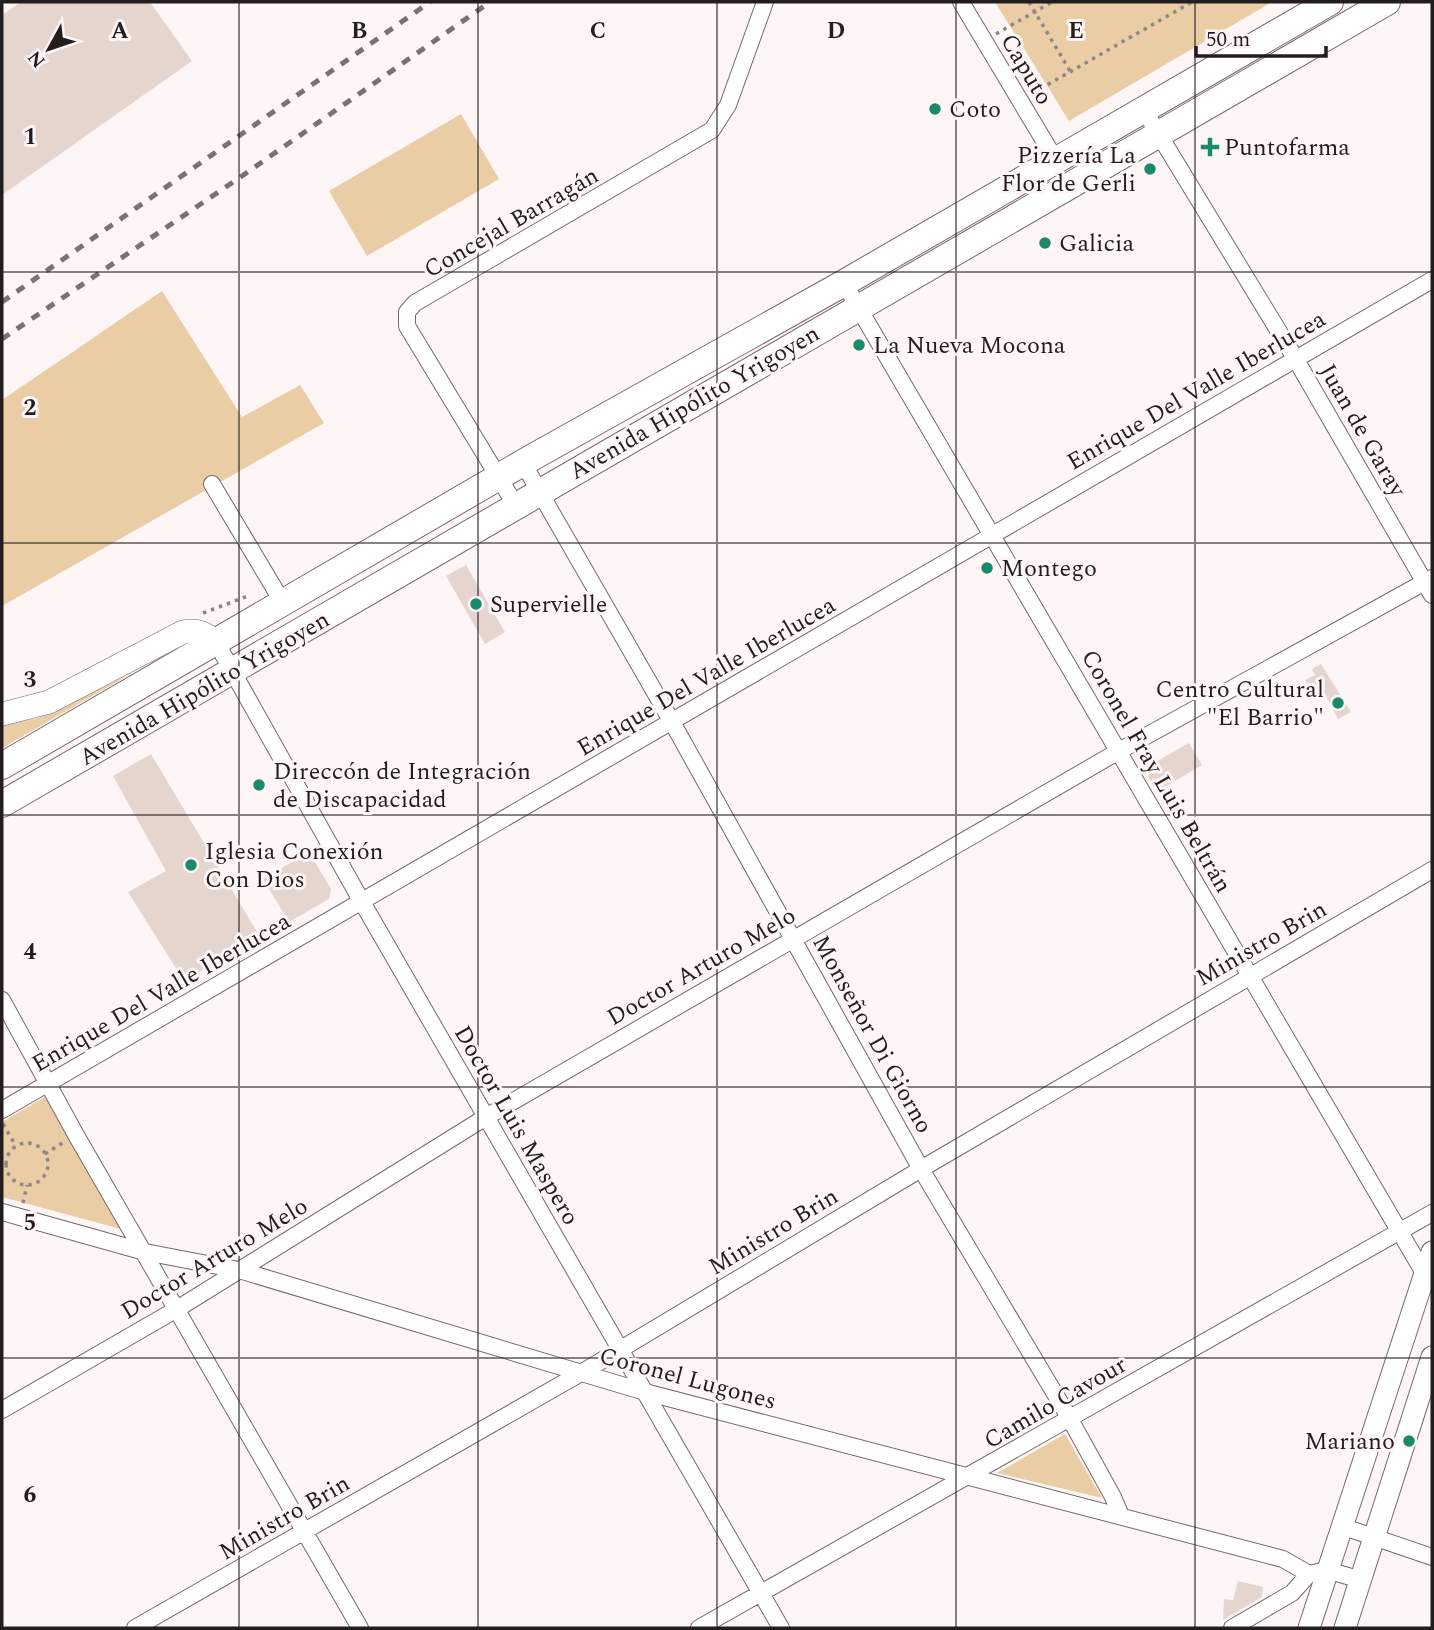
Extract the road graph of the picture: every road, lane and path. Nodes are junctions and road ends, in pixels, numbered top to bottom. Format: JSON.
{"nodes":[{"id":1,"x":765,"y":2,"type":"edge"},
{"id":2,"x":961,"y":2,"type":"edge"},
{"id":3,"x":1029,"y":2,"type":"edge"},
{"id":4,"x":1052,"y":2,"type":"edge"},
{"id":5,"x":1192,"y":2,"type":"edge"},
{"id":6,"x":1330,"y":2,"type":"edge"},
{"id":7,"x":1387,"y":2,"type":"edge"},
{"id":8,"x":1035,"y":12,"type":"junction"},
{"id":9,"x":984,"y":41,"type":"junction"},
{"id":10,"x":1070,"y":71,"type":"junction"},
{"id":11,"x":1019,"y":100,"type":"junction"},
{"id":12,"x":1144,"y":110,"type":"junction"},
{"id":13,"x":1160,"y":134,"type":"junction"},
{"id":14,"x":1055,"y":159,"type":"junction"},
{"id":15,"x":1432,"y":280,"type":"edge"},
{"id":16,"x":844,"y":283,"type":"junction"},
{"id":17,"x":860,"y":308,"type":"junction"},
{"id":18,"x":1295,"y":358,"type":"junction"},
{"id":19,"x":523,"y":463,"type":"junction"},
{"id":20,"x":500,"y":477,"type":"junction"},
{"id":21,"x":212,"y":484,"type":"dead end"},
{"id":22,"x":540,"y":492,"type":"junction"},
{"id":23,"x":516,"y":506,"type":"junction"},
{"id":24,"x":993,"y":534,"type":"junction"},
{"id":25,"x":1430,"y":585,"type":"edge"},
{"id":26,"x":283,"y":603,"type":"junction"},
{"id":27,"x":216,"y":642,"type":"junction"},
{"id":28,"x":234,"y":671,"type":"junction"},
{"id":29,"x":5,"y":714,"type":"edge"},
{"id":30,"x":672,"y":722,"type":"junction"},
{"id":31,"x":1119,"y":751,"type":"junction"},
{"id":32,"x":2,"y":766,"type":"edge"},
{"id":33,"x":2,"y":804,"type":"edge"},
{"id":34,"x":1432,"y":870,"type":"edge"},
{"id":35,"x":362,"y":902,"type":"junction"},
{"id":36,"x":794,"y":939,"type":"junction"},
{"id":37,"x":1250,"y":975,"type":"junction"},
{"id":38,"x":2,"y":1000,"type":"edge"},
{"id":39,"x":47,"y":1083,"type":"junction"},
{"id":40,"x":2,"y":1111,"type":"edge"},
{"id":41,"x":486,"y":1118,"type":"junction"},
{"id":42,"x":2,"y":1121,"type":"edge"},
{"id":43,"x":16,"y":1146,"type":"junction"},
{"id":44,"x":921,"y":1168,"type":"junction"},
{"id":45,"x":2,"y":1212,"type":"edge"},
{"id":46,"x":1432,"y":1213,"type":"edge"},
{"id":47,"x":1399,"y":1232,"type":"junction"},
{"id":48,"x":145,"y":1252,"type":"junction"},
{"id":49,"x":1432,"y":1252,"type":"edge"},
{"id":50,"x":239,"y":1270,"type":"junction"},
{"id":51,"x":1429,"y":1277,"type":"edge"},
{"id":52,"x":177,"y":1308,"type":"junction"},
{"id":53,"x":620,"y":1350,"type":"junction"},
{"id":54,"x":1432,"y":1357,"type":"edge"},
{"id":55,"x":581,"y":1373,"type":"junction"},
{"id":56,"x":645,"y":1392,"type":"junction"},
{"id":57,"x":2,"y":1410,"type":"edge"},
{"id":58,"x":1070,"y":1419,"type":"junction"},
{"id":59,"x":969,"y":1477,"type":"junction"},
{"id":60,"x":1121,"y":1516,"type":"junction"},
{"id":61,"x":1341,"y":1526,"type":"junction"},
{"id":62,"x":305,"y":1531,"type":"junction"},
{"id":63,"x":1375,"y":1538,"type":"junction"},
{"id":64,"x":1432,"y":1557,"type":"edge"},
{"id":65,"x":1318,"y":1572,"type":"junction"},
{"id":66,"x":1361,"y":1580,"type":"junction"},
{"id":67,"x":761,"y":1593,"type":"junction"},
{"id":68,"x":135,"y":1628,"type":"edge"},
{"id":69,"x":360,"y":1628,"type":"edge"},
{"id":70,"x":699,"y":1628,"type":"edge"},
{"id":71,"x":781,"y":1628,"type":"edge"},
{"id":72,"x":1232,"y":1628,"type":"edge"},
{"id":73,"x":1309,"y":1628,"type":"edge"},
{"id":74,"x":1345,"y":1628,"type":"edge"}],
"edges":[{"from":1,"to":20,"type":"street","name":"Concejal Barragán"},
{"from":2,"to":9,"type":"street","name":"Caputo"},
{"from":3,"to":8,"type":"path"},
{"from":4,"to":8,"type":"path"},
{"from":5,"to":10,"type":"path"},
{"from":6,"to":12,"type":"main road","name":"Avenida Hipólito Yrigoyen"},
{"from":7,"to":13,"type":"main road","name":"Avenida Hipólito Yrigoyen"},
{"from":8,"to":9,"type":"path"},
{"from":8,"to":10,"type":"path"},
{"from":9,"to":11,"type":"street","name":"Caputo"},
{"from":10,"to":11,"type":"path"},
{"from":11,"to":14,"type":"street","name":"Caputo"},
{"from":12,"to":13,"type":"street","name":"Juan de Garay"},
{"from":12,"to":14,"type":"main road","name":"Avenida Hipólito Yrigoyen"},
{"from":13,"to":17,"type":"main road","name":"Avenida Hipólito Yrigoyen"},
{"from":13,"to":18,"type":"street","name":"Juan de Garay"},
{"from":14,"to":16,"type":"main road","name":"Avenida Hipólito Yrigoyen"},
{"from":15,"to":18,"type":"street","name":"Enrique Del Valle Iberlucea"},
{"from":16,"to":17,"type":"street","name":"Coronel Fray Luis Beltrán"},
{"from":16,"to":19,"type":"main road","name":"Avenida Hipólito Yrigoyen"},
{"from":17,"to":22,"type":"main road","name":"Avenida Hipólito Yrigoyen"},
{"from":17,"to":24,"type":"street","name":"Coronel Fray Luis Beltrán"},
{"from":18,"to":24,"type":"street","name":"Enrique Del Valle Iberlucea"},
{"from":18,"to":25,"type":"street","name":"Juan de Garay"},
{"from":19,"to":20,"type":"main road","name":"Avenida Hipólito Yrigoyen"},
{"from":19,"to":22,"type":"street","name":"Monseñor Di Giorno"},
{"from":20,"to":23,"type":"street","name":"Concejal Barragán"},
{"from":20,"to":26,"type":"main road","name":"Avenida Hipólito Yrigoyen"},
{"from":21,"to":26,"type":"street"},
{"from":22,"to":23,"type":"main road","name":"Avenida Hipólito Yrigoyen"},
{"from":22,"to":30,"type":"street","name":"Monseñor Di Giorno"},
{"from":23,"to":28,"type":"main road","name":"Avenida Hipólito Yrigoyen"},
{"from":24,"to":30,"type":"street","name":"Enrique Del Valle Iberlucea"},
{"from":24,"to":31,"type":"street","name":"Coronel Fray Luis Beltrán"},
{"from":25,"to":31,"type":"street","name":"Doctor Arturo Melo"},
{"from":26,"to":27,"type":"main road","name":"Avenida Hipólito Yrigoyen"},
{"from":27,"to":28,"type":"street","name":"Doctor Luis Maspero"},
{"from":27,"to":29,"type":"main road"},
{"from":27,"to":32,"type":"main road","name":"Avenida Hipólito Yrigoyen"},
{"from":28,"to":33,"type":"main road","name":"Avenida Hipólito Yrigoyen"},
{"from":28,"to":35,"type":"street","name":"Doctor Luis Maspero"},
{"from":30,"to":35,"type":"street","name":"Enrique Del Valle Iberlucea"},
{"from":30,"to":36,"type":"street","name":"Monseñor Di Giorno"},
{"from":31,"to":36,"type":"street","name":"Doctor Arturo Melo"},
{"from":31,"to":37,"type":"street","name":"Coronel Fray Luis Beltrán"},
{"from":34,"to":37,"type":"street","name":"Ministro Brin"},
{"from":35,"to":39,"type":"street","name":"Enrique Del Valle Iberlucea"},
{"from":35,"to":41,"type":"street","name":"Doctor Luis Maspero"},
{"from":36,"to":41,"type":"street","name":"Doctor Arturo Melo"},
{"from":36,"to":44,"type":"street","name":"Monseñor Di Giorno"},
{"from":37,"to":44,"type":"street","name":"Ministro Brin"},
{"from":37,"to":47,"type":"street","name":"Coronel Fray Luis Beltrán"},
{"from":38,"to":39,"type":"street"},
{"from":39,"to":40,"type":"street","name":"Enrique Del Valle Iberlucea"},
{"from":39,"to":48,"type":"street"},
{"from":41,"to":50,"type":"street","name":"Doctor Arturo Melo"},
{"from":41,"to":53,"type":"street","name":"Doctor Luis Maspero"},
{"from":42,"to":43,"type":"path"},
{"from":43,"to":43,"type":"path"},
{"from":44,"to":53,"type":"street","name":"Ministro Brin"},
{"from":44,"to":58,"type":"street","name":"Monseñor Di Giorno"},
{"from":45,"to":48,"type":"street","name":"Coronel Lugones"},
{"from":46,"to":47,"type":"street","name":"Camilo Cavour"},
{"from":47,"to":51,"type":"street","name":"Coronel Fray Luis Beltrán"},
{"from":47,"to":58,"type":"street","name":"Camilo Cavour"},
{"from":48,"to":50,"type":"street","name":"Coronel Lugones"},
{"from":48,"to":52,"type":"street"},
{"from":49,"to":51,"type":"street"},
{"from":50,"to":52,"type":"street","name":"Doctor Arturo Melo"},
{"from":50,"to":55,"type":"street","name":"Coronel Lugones"},
{"from":51,"to":61,"type":"street"},
{"from":52,"to":57,"type":"street","name":"Doctor Arturo Melo"},
{"from":52,"to":62,"type":"street"},
{"from":53,"to":55,"type":"street","name":"Ministro Brin"},
{"from":53,"to":56,"type":"street","name":"Doctor Luis Maspero"},
{"from":54,"to":63,"type":"street"},
{"from":55,"to":56,"type":"street","name":"Coronel Lugones"},
{"from":55,"to":62,"type":"street","name":"Ministro Brin"},
{"from":56,"to":59,"type":"street","name":"Coronel Lugones"},
{"from":56,"to":67,"type":"street","name":"Doctor Luis Maspero"},
{"from":58,"to":59,"type":"street","name":"Camilo Cavour"},
{"from":58,"to":60,"type":"street","name":"Monseñor Di Giorno"},
{"from":59,"to":60,"type":"street","name":"Coronel Lugones"},
{"from":59,"to":67,"type":"street","name":"Camilo Cavour"},
{"from":60,"to":65,"type":"street","name":"Coronel Lugones"},
{"from":61,"to":63,"type":"street"},
{"from":61,"to":65,"type":"street"},
{"from":62,"to":68,"type":"street","name":"Ministro Brin"},
{"from":62,"to":69,"type":"street"},
{"from":63,"to":64,"type":"street"},
{"from":63,"to":66,"type":"street"},
{"from":65,"to":66,"type":"street","name":"Coronel Lugones"},
{"from":65,"to":72,"type":"street"},
{"from":65,"to":73,"type":"street"},
{"from":66,"to":74,"type":"street"},
{"from":67,"to":70,"type":"street","name":"Camilo Cavour"},
{"from":67,"to":71,"type":"street","name":"Doctor Luis Maspero"}]}
